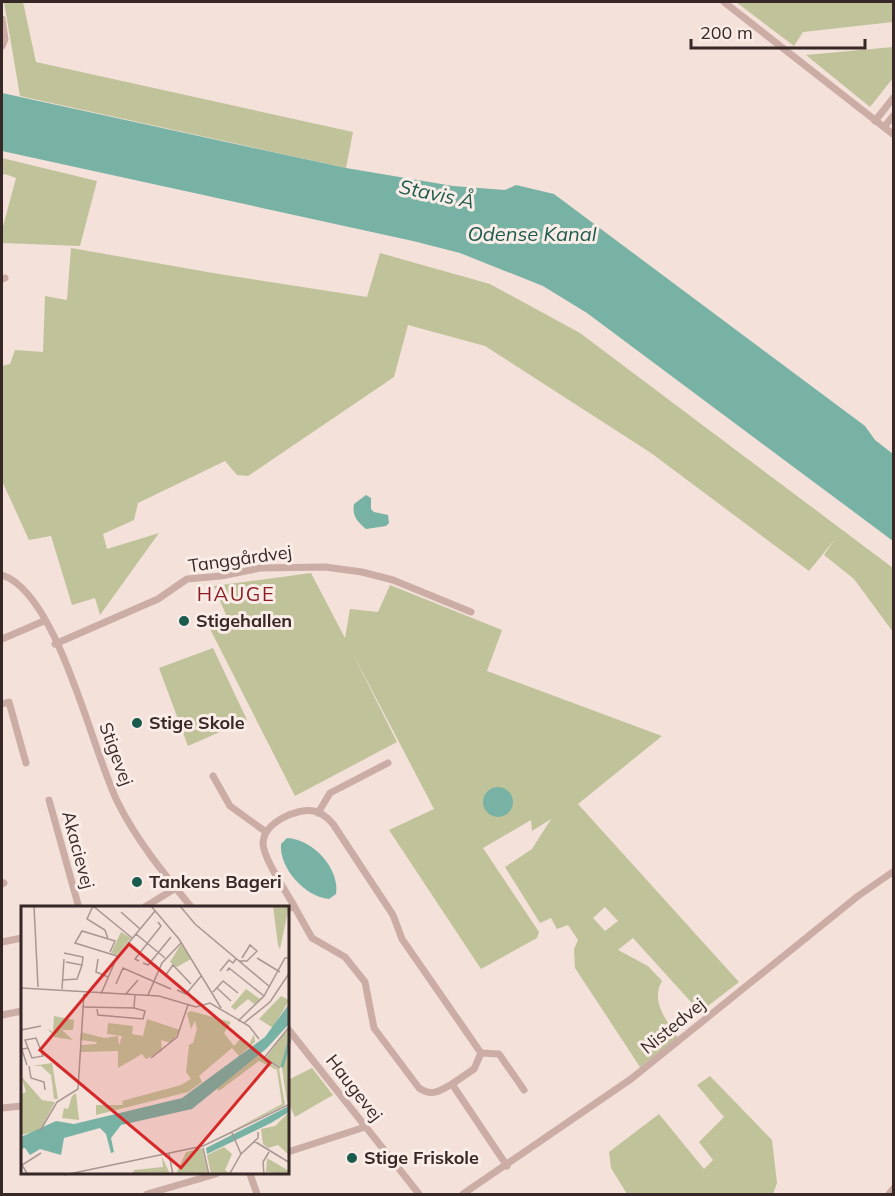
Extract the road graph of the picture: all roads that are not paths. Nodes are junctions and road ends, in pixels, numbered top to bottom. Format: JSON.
{"nodes":[{"id":1,"x":724,"y":2,"type":"edge"},
{"id":2,"x":2,"y":18,"type":"edge"},
{"id":3,"x":2,"y":46,"type":"edge"},
{"id":4,"x":894,"y":97,"type":"edge"},
{"id":5,"x":894,"y":115,"type":"edge"},
{"id":6,"x":875,"y":120,"type":"junction"},
{"id":7,"x":884,"y":127,"type":"junction"},
{"id":8,"x":894,"y":135,"type":"edge"},
{"id":9,"x":2,"y":575,"type":"edge"},
{"id":10,"x":471,"y":612,"type":"dead end"},
{"id":11,"x":44,"y":621,"type":"junction"},
{"id":12,"x":2,"y":639,"type":"edge"},
{"id":13,"x":55,"y":644,"type":"junction"},
{"id":14,"x":2,"y":704,"type":"edge"},
{"id":15,"x":26,"y":763,"type":"dead end"},
{"id":16,"x":388,"y":764,"type":"dead end"},
{"id":17,"x":213,"y":776,"type":"dead end"},
{"id":18,"x":49,"y":800,"type":"dead end"},
{"id":19,"x":316,"y":812,"type":"junction"},
{"id":20,"x":266,"y":832,"type":"junction"},
{"id":21,"x":894,"y":871,"type":"edge"},
{"id":22,"x":176,"y":888,"type":"junction"},
{"id":23,"x":78,"y":906,"type":"edge"},
{"id":24,"x":146,"y":906,"type":"edge"},
{"id":25,"x":190,"y":906,"type":"edge"},
{"id":26,"x":291,"y":907,"type":"edge"},
{"id":27,"x":21,"y":938,"type":"edge"},
{"id":28,"x":2,"y":942,"type":"edge"},
{"id":29,"x":21,"y":1011,"type":"edge"},
{"id":30,"x":2,"y":1015,"type":"edge"},
{"id":31,"x":290,"y":1032,"type":"edge"},
{"id":32,"x":481,"y":1053,"type":"junction"},
{"id":33,"x":452,"y":1084,"type":"junction"},
{"id":34,"x":524,"y":1090,"type":"dead end"},
{"id":35,"x":21,"y":1106,"type":"edge"},
{"id":36,"x":2,"y":1108,"type":"edge"},
{"id":37,"x":365,"y":1127,"type":"junction"},
{"id":38,"x":290,"y":1151,"type":"edge"},
{"id":39,"x":507,"y":1166,"type":"junction"},
{"id":40,"x":209,"y":1175,"type":"edge"},
{"id":41,"x":251,"y":1175,"type":"edge"},
{"id":42,"x":894,"y":1188,"type":"edge"},
{"id":43,"x":147,"y":1194,"type":"edge"},
{"id":44,"x":257,"y":1194,"type":"edge"},
{"id":45,"x":419,"y":1194,"type":"edge"},
{"id":46,"x":463,"y":1194,"type":"edge"},
{"id":47,"x":889,"y":1194,"type":"edge"}],
"edges":[{"from":1,"to":6,"type":"street"},
{"from":2,"to":3,"type":"street"},
{"from":4,"to":6,"type":"street"},
{"from":5,"to":7,"type":"street"},
{"from":6,"to":7,"type":"street"},
{"from":7,"to":8,"type":"street"},
{"from":9,"to":11,"type":"street","name":"Stigevej"},
{"from":10,"to":13,"type":"street","name":"Tanggårdvej"},
{"from":11,"to":12,"type":"street"},
{"from":11,"to":13,"type":"street","name":"Stigevej"},
{"from":13,"to":22,"type":"street","name":"Stigevej"},
{"from":14,"to":15,"type":"street"},
{"from":16,"to":19,"type":"street"},
{"from":17,"to":20,"type":"street"},
{"from":18,"to":23,"type":"street","name":"Akacievej"},
{"from":19,"to":20,"type":"street"},
{"from":19,"to":32,"type":"street"},
{"from":20,"to":26,"type":"street"},
{"from":21,"to":39,"type":"street","name":"Nistedvej"},
{"from":22,"to":24,"type":"street"},
{"from":22,"to":25,"type":"street"},
{"from":26,"to":33,"type":"street"},
{"from":27,"to":28,"type":"street"},
{"from":29,"to":30,"type":"street"},
{"from":31,"to":37,"type":"street","name":"Haugevej"},
{"from":32,"to":33,"type":"street"},
{"from":32,"to":34,"type":"street"},
{"from":33,"to":39,"type":"street"},
{"from":35,"to":36,"type":"street"},
{"from":37,"to":38,"type":"street"},
{"from":37,"to":45,"type":"street","name":"Haugevej"},
{"from":39,"to":46,"type":"street","name":"Nistedvej"},
{"from":40,"to":43,"type":"street"},
{"from":41,"to":44,"type":"street"},
{"from":42,"to":47,"type":"street"}]}
